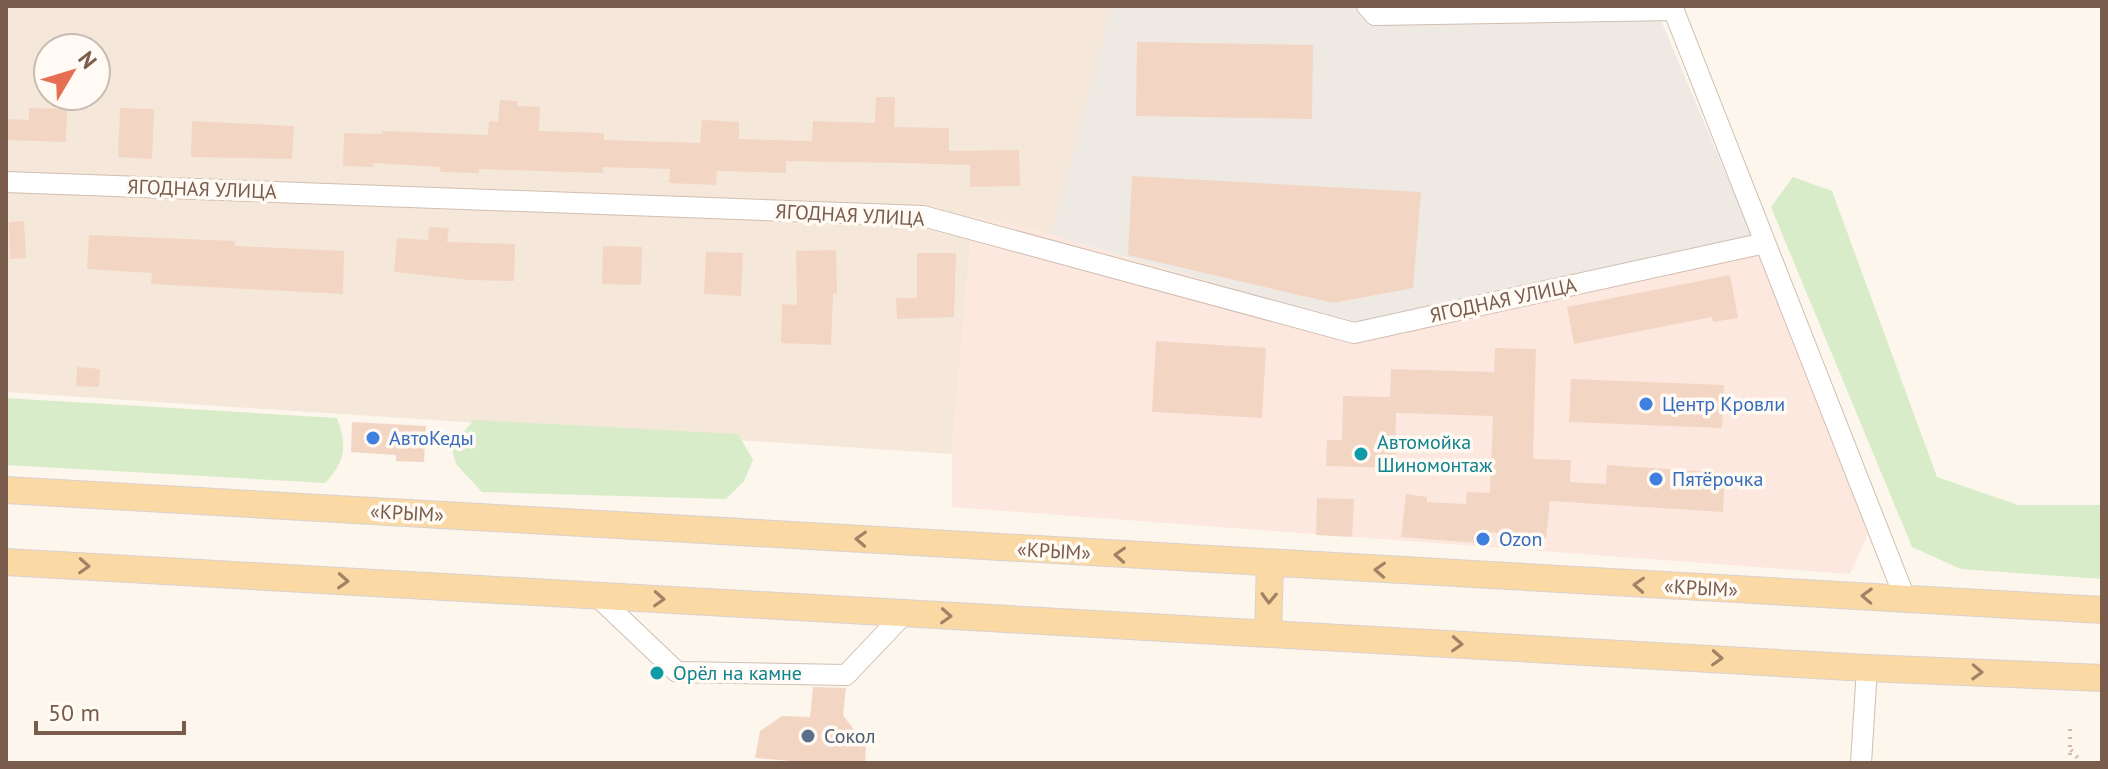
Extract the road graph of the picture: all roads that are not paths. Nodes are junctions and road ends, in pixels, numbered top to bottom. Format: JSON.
{"nodes":[{"id":1,"x":1367,"y":6,"type":"edge"},
{"id":2,"x":1673,"y":8,"type":"edge"},
{"id":3,"x":6,"y":182,"type":"edge"},
{"id":4,"x":1765,"y":243,"type":"junction"},
{"id":5,"x":6,"y":490,"type":"edge"},
{"id":6,"x":6,"y":562,"type":"edge"},
{"id":7,"x":1270,"y":563,"type":"junction"},
{"id":8,"x":597,"y":596,"type":"junction"},
{"id":9,"x":1905,"y":598,"type":"junction"},
{"id":10,"x":2102,"y":610,"type":"edge"},
{"id":11,"x":904,"y":614,"type":"junction"},
{"id":12,"x":1268,"y":633,"type":"junction"},
{"id":13,"x":1867,"y":668,"type":"junction"},
{"id":14,"x":2102,"y":678,"type":"edge"},
{"id":15,"x":1861,"y":763,"type":"edge"}],
"edges":[{"from":1,"to":2,"type":"street"},
{"from":2,"to":4,"type":"street"},
{"from":3,"to":4,"type":"street","name":"ЯГОДНАЯ УЛИЦА"},
{"from":4,"to":9,"type":"street"},
{"from":7,"to":5,"type":"main road","name":"«КРЫМ»","one_way":true},
{"from":6,"to":8,"type":"main road","one_way":true},
{"from":9,"to":7,"type":"main road","name":"«КРЫМ»","one_way":true},
{"from":7,"to":12,"type":"main road","one_way":true},
{"from":8,"to":11,"type":"main road","one_way":true},
{"from":8,"to":11,"type":"street"},
{"from":9,"to":10,"type":"main road","name":"«КРЫМ»"},
{"from":11,"to":12,"type":"main road","one_way":true},
{"from":12,"to":13,"type":"main road","one_way":true},
{"from":13,"to":14,"type":"main road","one_way":true},
{"from":13,"to":15,"type":"street"}]}
